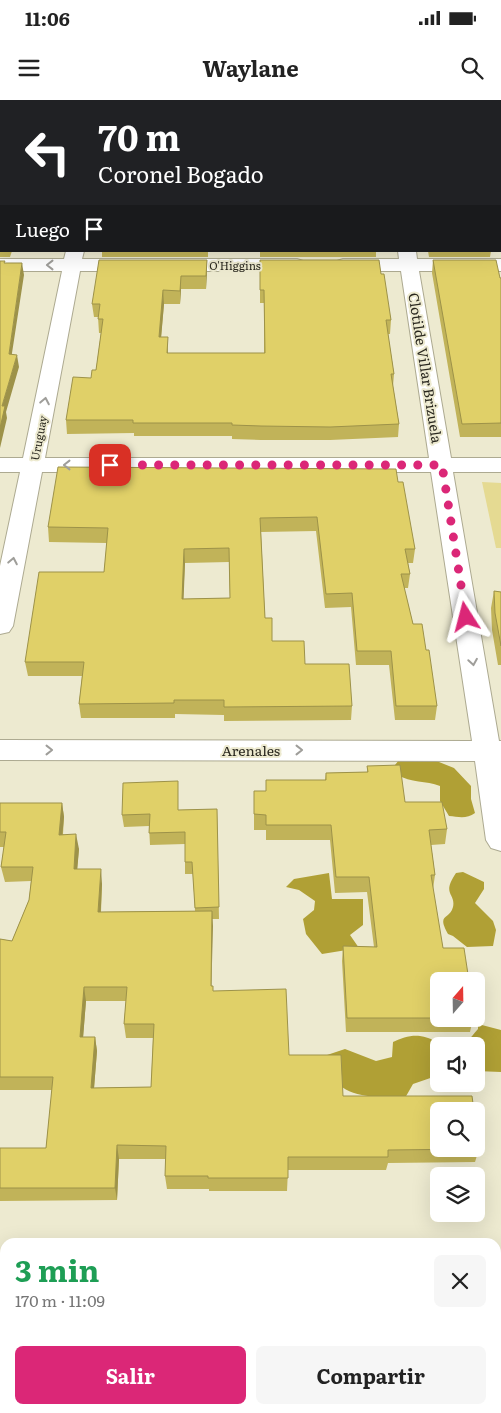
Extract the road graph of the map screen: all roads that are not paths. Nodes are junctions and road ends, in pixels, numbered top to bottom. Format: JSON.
{"nodes":[{"id":1,"x":74,"y":258,"type":"edge"},
{"id":2,"x":408,"y":258,"type":"edge"},
{"id":3,"x":0,"y":265,"type":"edge"},
{"id":4,"x":310,"y":265,"type":"edge"},
{"id":5,"x":330,"y":265,"type":"edge"},
{"id":6,"x":501,"y":265,"type":"edge"},
{"id":7,"x":0,"y":465,"type":"edge"},
{"id":8,"x":32,"y":465,"type":"junction"},
{"id":9,"x":442,"y":465,"type":"junction"},
{"id":10,"x":501,"y":465,"type":"edge"},
{"id":11,"x":0,"y":626,"type":"edge"},
{"id":12,"x":0,"y":750,"type":"edge"},
{"id":13,"x":494,"y":751,"type":"edge"},
{"id":14,"x":501,"y":840,"type":"edge"}],
"edges":[{"from":1,"to":3,"type":"street","name":"O'Higgins","one_way":true},
{"from":1,"to":4,"type":"street","name":"O'Higgins"},
{"from":8,"to":1,"type":"street","name":"Uruguay","one_way":true},
{"from":2,"to":5,"type":"street"},
{"from":2,"to":6,"type":"street"},
{"from":2,"to":9,"type":"street","name":"Clotilde Villar Brizuela"},
{"from":7,"to":8,"type":"street"},
{"from":9,"to":8,"type":"street","one_way":true},
{"from":11,"to":8,"type":"street","name":"Uruguay","one_way":true},
{"from":9,"to":10,"type":"street"},
{"from":9,"to":13,"type":"street","name":"Clotilde Villar Brizuela","one_way":true},
{"from":12,"to":13,"type":"street","name":"Arenales","one_way":true},
{"from":13,"to":14,"type":"street","name":"Clotilde Villar Brizuela"}]}
